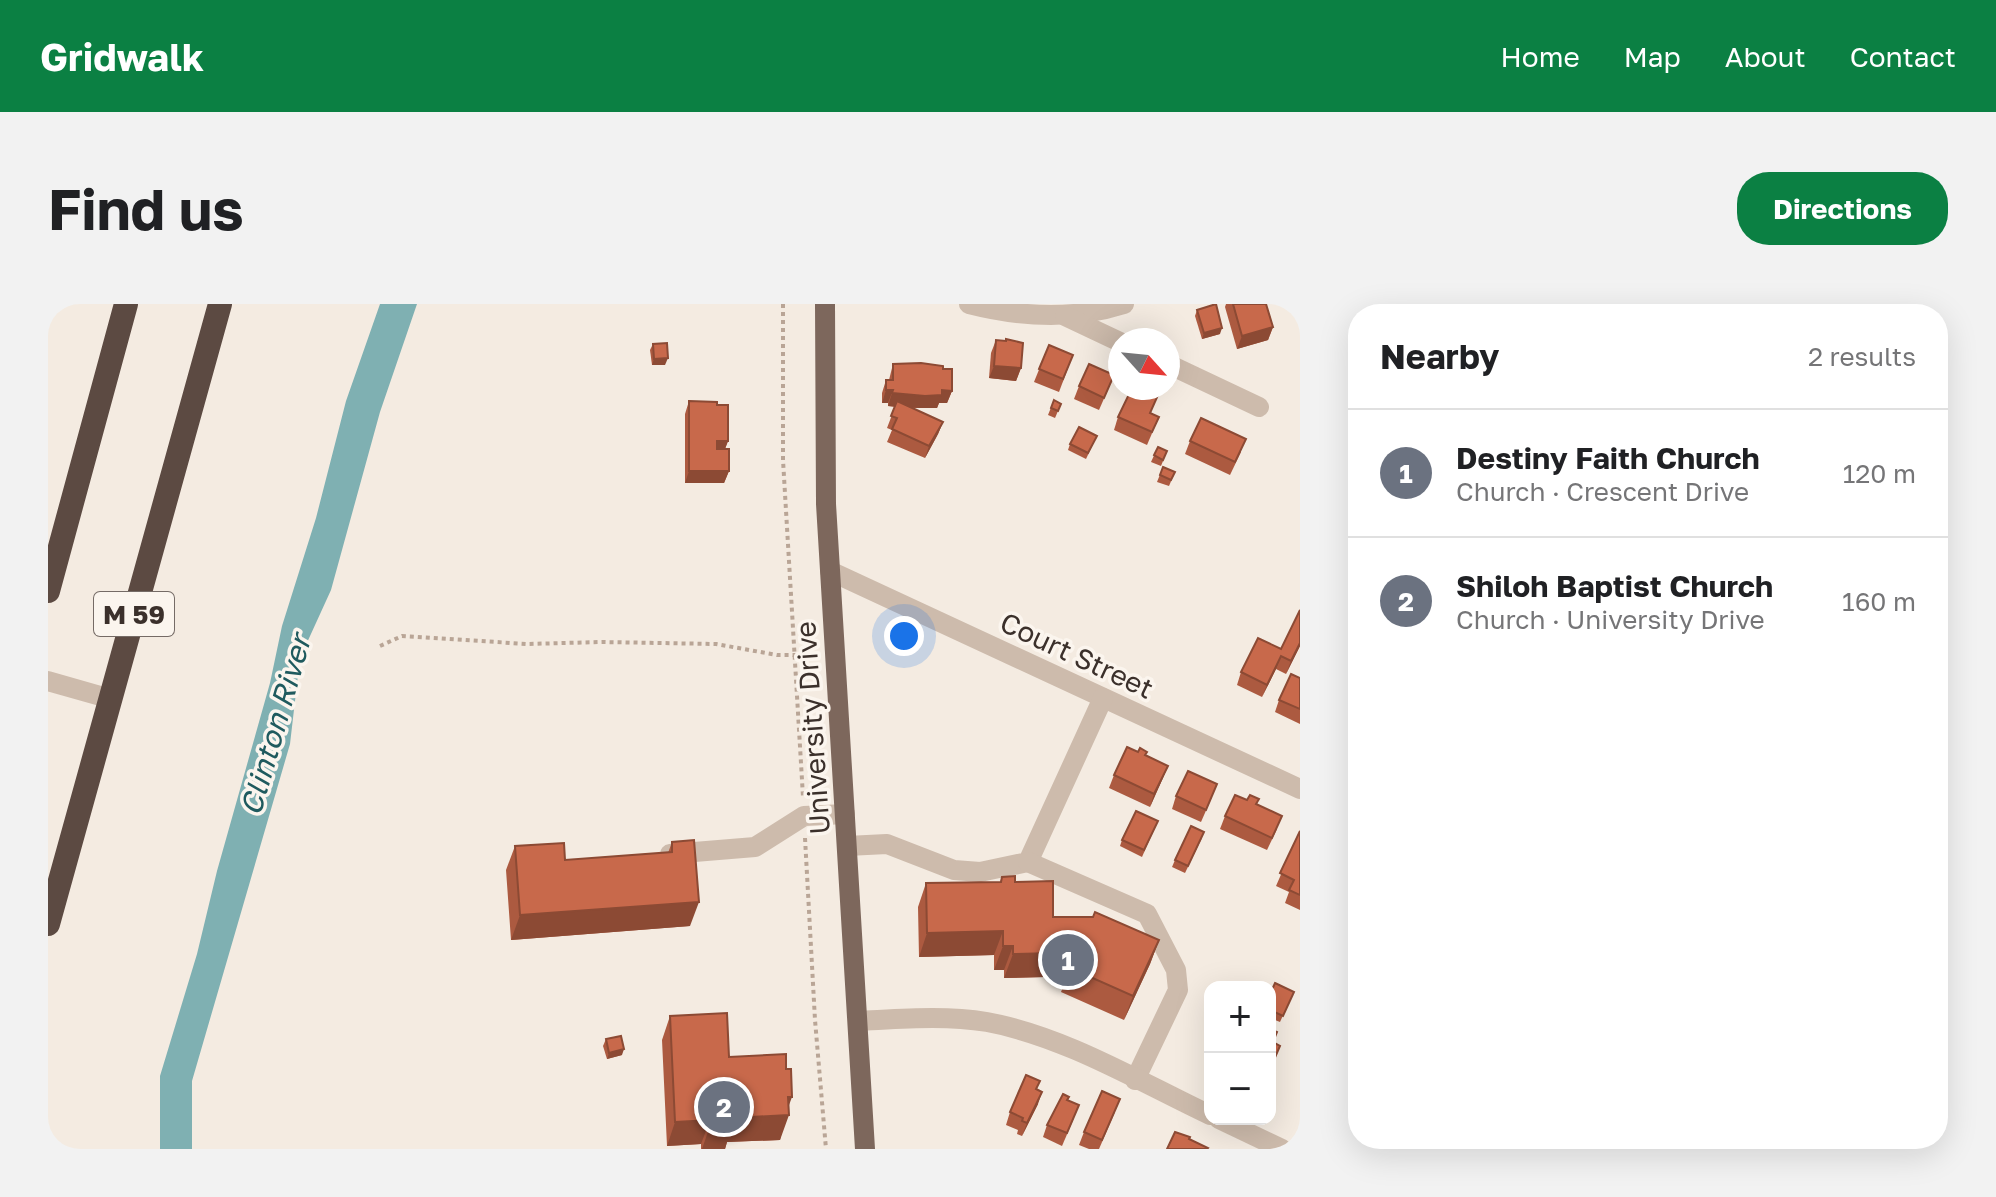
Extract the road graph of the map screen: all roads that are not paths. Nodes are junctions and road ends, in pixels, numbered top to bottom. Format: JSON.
{"nodes":[{"id":1,"x":126,"y":304,"type":"edge"},
{"id":2,"x":220,"y":304,"type":"edge"},
{"id":3,"x":825,"y":304,"type":"edge"},
{"id":4,"x":969,"y":304,"type":"edge"},
{"id":5,"x":1124,"y":304,"type":"edge"},
{"id":6,"x":1062,"y":315,"type":"junction"},
{"id":7,"x":1108,"y":336,"type":"edge"},
{"id":8,"x":1180,"y":370,"type":"edge"},
{"id":9,"x":1259,"y":407,"type":"dead end"},
{"id":10,"x":830,"y":571,"type":"junction"},
{"id":11,"x":48,"y":591,"type":"edge"},
{"id":12,"x":48,"y":681,"type":"edge"},
{"id":13,"x":1103,"y":698,"type":"junction"},
{"id":14,"x":111,"y":699,"type":"junction"},
{"id":15,"x":1300,"y":789,"type":"edge"},
{"id":16,"x":845,"y":814,"type":"junction"},
{"id":17,"x":847,"y":846,"type":"junction"},
{"id":18,"x":660,"y":855,"type":"edge"},
{"id":19,"x":1028,"y":862,"type":"junction"},
{"id":20,"x":48,"y":924,"type":"edge"},
{"id":21,"x":858,"y":1021,"type":"junction"},
{"id":22,"x":1135,"y":1080,"type":"junction"},
{"id":23,"x":1204,"y":1112,"type":"edge"},
{"id":24,"x":1232,"y":1125,"type":"edge"},
{"id":25,"x":865,"y":1149,"type":"edge"},
{"id":26,"x":1282,"y":1149,"type":"edge"}],
"edges":[{"from":1,"to":11,"type":"highway"},
{"from":2,"to":14,"type":"highway","number":"M 59"},
{"from":3,"to":10,"type":"main road","name":"University Drive"},
{"from":4,"to":6,"type":"street"},
{"from":5,"to":6,"type":"street"},
{"from":6,"to":7,"type":"street"},
{"from":8,"to":9,"type":"street"},
{"from":10,"to":13,"type":"street","name":"Court Street"},
{"from":10,"to":16,"type":"main road","name":"University Drive"},
{"from":12,"to":14,"type":"street"},
{"from":13,"to":15,"type":"street","name":"Court Street"},
{"from":13,"to":19,"type":"street"},
{"from":14,"to":20,"type":"highway","number":"M 59"},
{"from":16,"to":17,"type":"main road","name":"University Drive"},
{"from":16,"to":18,"type":"street"},
{"from":17,"to":19,"type":"street"},
{"from":17,"to":21,"type":"main road","name":"University Drive"},
{"from":19,"to":22,"type":"street"},
{"from":21,"to":22,"type":"street"},
{"from":21,"to":25,"type":"main road","name":"University Drive"},
{"from":22,"to":23,"type":"street"},
{"from":24,"to":26,"type":"street"}]}
